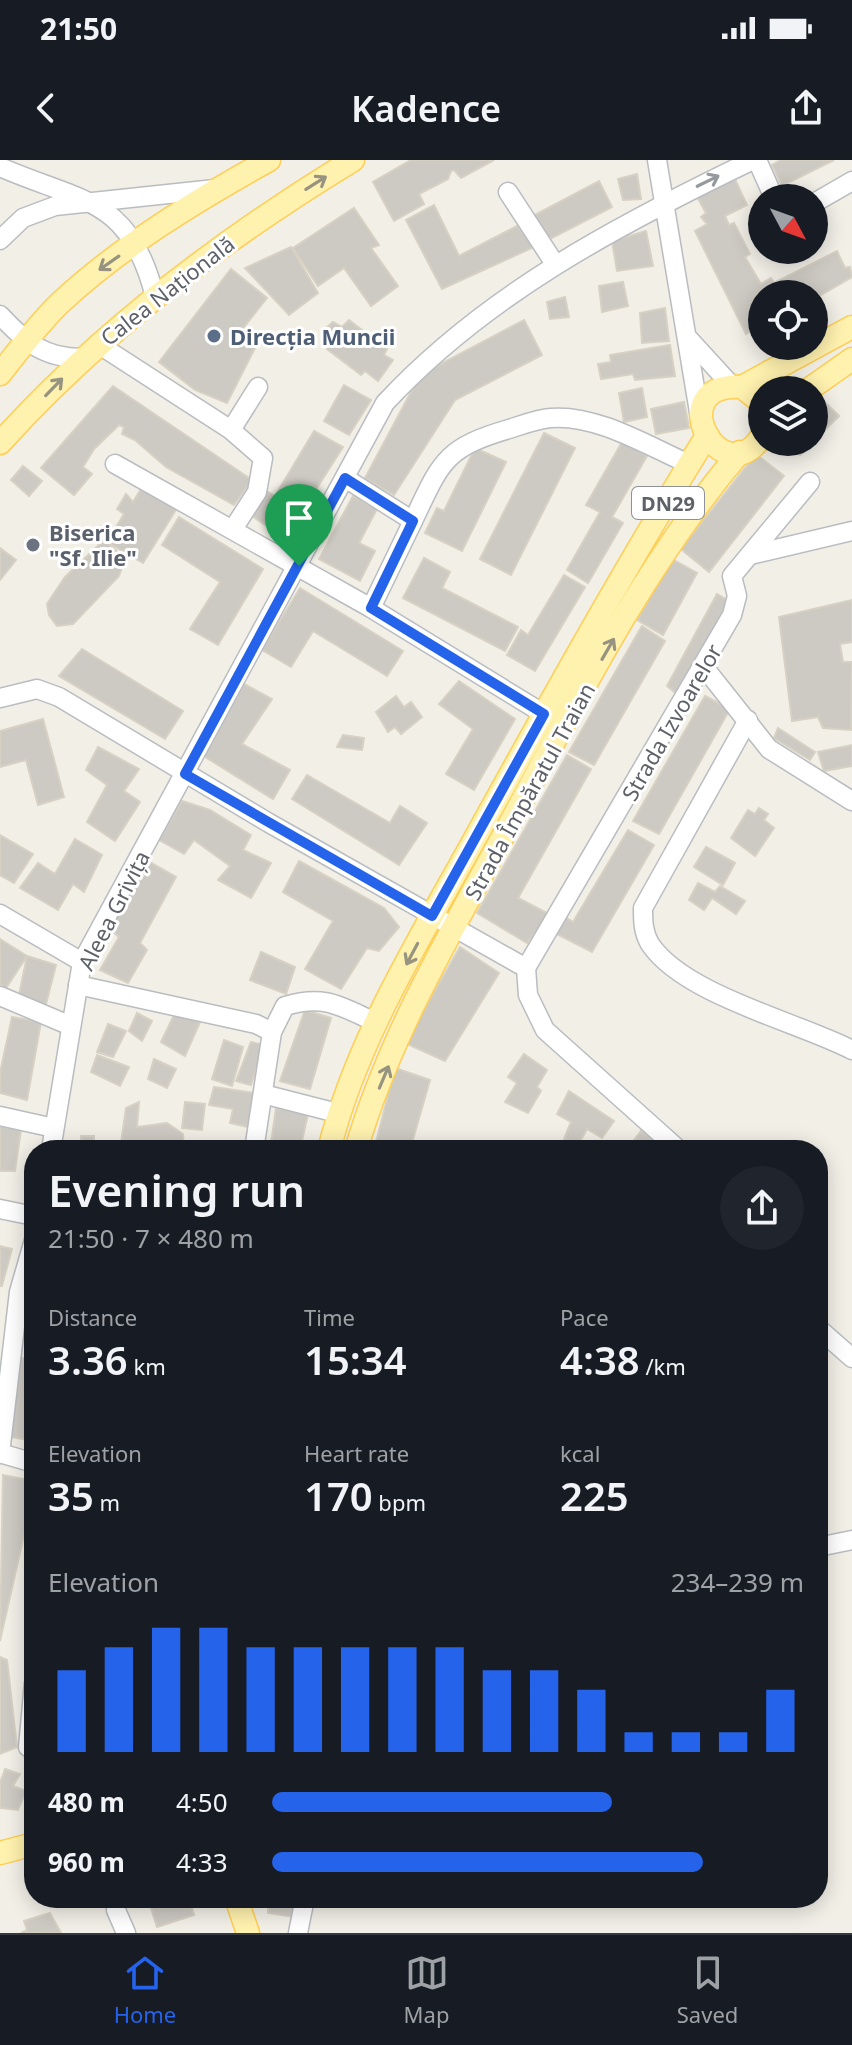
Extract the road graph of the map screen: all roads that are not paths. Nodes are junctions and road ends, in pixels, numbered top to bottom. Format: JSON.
{"nodes":[{"id":1,"x":269,"y":160,"type":"edge"},
{"id":2,"x":353,"y":160,"type":"edge"},
{"id":3,"x":657,"y":160,"type":"edge"},
{"id":4,"x":755,"y":160,"type":"edge"},
{"id":5,"x":0,"y":167,"type":"edge"},
{"id":6,"x":852,"y":181,"type":"edge"},
{"id":7,"x":767,"y":184,"type":"edge"},
{"id":8,"x":218,"y":189,"type":"junction"},
{"id":9,"x":508,"y":192,"type":"dead end"},
{"id":10,"x":828,"y":195,"type":"edge"},
{"id":11,"x":95,"y":202,"type":"junction"},
{"id":12,"x":664,"y":203,"type":"junction"},
{"id":13,"x":0,"y":240,"type":"edge"},
{"id":14,"x":137,"y":244,"type":"junction"},
{"id":15,"x":555,"y":264,"type":"junction"},
{"id":16,"x":155,"y":297,"type":"junction"},
{"id":17,"x":0,"y":315,"type":"edge"},
{"id":18,"x":852,"y":327,"type":"edge"},
{"id":19,"x":687,"y":337,"type":"junction"},
{"id":20,"x":26,"y":342,"type":"junction"},
{"id":21,"x":89,"y":351,"type":"junction"},
{"id":22,"x":852,"y":359,"type":"edge"},
{"id":23,"x":0,"y":374,"type":"edge"},
{"id":24,"x":828,"y":376,"type":"edge"},
{"id":25,"x":258,"y":387,"type":"dead end"},
{"id":26,"x":737,"y":387,"type":"junction"},
{"id":27,"x":748,"y":394,"type":"edge"},
{"id":28,"x":703,"y":429,"type":"junction"},
{"id":29,"x":231,"y":430,"type":"junction"},
{"id":30,"x":0,"y":443,"type":"edge"},
{"id":31,"x":748,"y":450,"type":"edge"},
{"id":32,"x":740,"y":452,"type":"junction"},
{"id":33,"x":115,"y":464,"type":"dead end"},
{"id":34,"x":689,"y":464,"type":"junction"},
{"id":35,"x":345,"y":478,"type":"junction"},
{"id":36,"x":810,"y":482,"type":"dead end"},
{"id":37,"x":413,"y":521,"type":"junction"},
{"id":38,"x":233,"y":529,"type":"junction"},
{"id":39,"x":852,"y":531,"type":"edge"},
{"id":40,"x":750,"y":555,"type":"junction"},
{"id":41,"x":299,"y":566,"type":"junction"},
{"id":42,"x":371,"y":608,"type":"junction"},
{"id":43,"x":704,"y":667,"type":"junction"},
{"id":44,"x":0,"y":698,"type":"edge"},
{"id":45,"x":544,"y":714,"type":"junction"},
{"id":46,"x":748,"y":720,"type":"junction"},
{"id":47,"x":185,"y":774,"type":"junction"},
{"id":48,"x":852,"y":801,"type":"edge"},
{"id":49,"x":0,"y":914,"type":"edge"},
{"id":50,"x":432,"y":916,"type":"junction"},
{"id":51,"x":454,"y":928,"type":"junction"},
{"id":52,"x":82,"y":962,"type":"junction"},
{"id":53,"x":526,"y":968,"type":"junction"},
{"id":54,"x":78,"y":985,"type":"junction"},
{"id":55,"x":0,"y":996,"type":"edge"},
{"id":56,"x":377,"y":1023,"type":"junction"},
{"id":57,"x":71,"y":1026,"type":"junction"},
{"id":58,"x":272,"y":1032,"type":"junction"},
{"id":59,"x":852,"y":1050,"type":"edge"},
{"id":60,"x":263,"y":1094,"type":"junction"},
{"id":61,"x":341,"y":1114,"type":"junction"},
{"id":62,"x":0,"y":1116,"type":"edge"},
{"id":63,"x":54,"y":1128,"type":"junction"},
{"id":64,"x":52,"y":1140,"type":"edge"},
{"id":65,"x":256,"y":1140,"type":"edge"},
{"id":66,"x":332,"y":1140,"type":"edge"},
{"id":67,"x":360,"y":1140,"type":"edge"},
{"id":68,"x":668,"y":1140,"type":"edge"},
{"id":69,"x":0,"y":1209,"type":"edge"},
{"id":70,"x":24,"y":1214,"type":"edge"},
{"id":71,"x":24,"y":1275,"type":"edge"},
{"id":72,"x":828,"y":1337,"type":"edge"},
{"id":73,"x":852,"y":1358,"type":"edge"},
{"id":74,"x":0,"y":1454,"type":"edge"},
{"id":75,"x":24,"y":1460,"type":"edge"},
{"id":76,"x":852,"y":1540,"type":"edge"},
{"id":77,"x":828,"y":1545,"type":"edge"},
{"id":78,"x":24,"y":1847,"type":"edge"},
{"id":79,"x":0,"y":1853,"type":"edge"},
{"id":80,"x":239,"y":1908,"type":"edge"},
{"id":81,"x":303,"y":1908,"type":"edge"},
{"id":82,"x":116,"y":1910,"type":"dead end"},
{"id":83,"x":126,"y":1933,"type":"edge"},
{"id":84,"x":248,"y":1933,"type":"edge"},
{"id":85,"x":298,"y":1933,"type":"edge"}],
"edges":[{"from":1,"to":8,"type":"main road"},
{"from":16,"to":2,"type":"main road","name":"Calea Națională","one_way":true},
{"from":3,"to":12,"type":"street"},
{"from":4,"to":7,"type":"street"},
{"from":12,"to":4,"type":"street","name":"Aleea Grivița","one_way":true},
{"from":5,"to":11,"type":"street"},
{"from":6,"to":10,"type":"street"},
{"from":8,"to":11,"type":"street"},
{"from":8,"to":14,"type":"main road"},
{"from":9,"to":15,"type":"street"},
{"from":11,"to":13,"type":"street"},
{"from":11,"to":14,"type":"street"},
{"from":12,"to":15,"type":"street","name":"Aleea Grivița"},
{"from":12,"to":19,"type":"street"},
{"from":14,"to":16,"type":"street"},
{"from":14,"to":20,"type":"main road","one_way":true},
{"from":15,"to":35,"type":"street","name":"Aleea Grivița"},
{"from":16,"to":21,"type":"main road","name":"Calea Națională"},
{"from":17,"to":20,"type":"street"},
{"from":18,"to":26,"type":"main road","number":"DN29"},
{"from":19,"to":26,"type":"street"},
{"from":19,"to":28,"type":"street"},
{"from":20,"to":21,"type":"street"},
{"from":20,"to":23,"type":"main road"},
{"from":21,"to":29,"type":"street"},
{"from":30,"to":21,"type":"main road","name":"Calea Națională","one_way":true},
{"from":22,"to":24,"type":"main road"},
{"from":25,"to":29,"type":"street"},
{"from":26,"to":27,"type":"main road"},
{"from":26,"to":28,"type":"main road","number":"DN29"},
{"from":28,"to":32,"type":"main road"},
{"from":28,"to":34,"type":"main road","name":"Strada Împăratul Traian","number":"DN29"},
{"from":29,"to":38,"type":"street"},
{"from":31,"to":32,"type":"main road","number":"DN29"},
{"from":51,"to":32,"type":"main road","name":"Strada Împăratul Traian","number":"DN29","one_way":true},
{"from":33,"to":38,"type":"street"},
{"from":34,"to":37,"type":"street"},
{"from":34,"to":45,"type":"main road","name":"Strada Împăratul Traian","number":"DN29"},
{"from":35,"to":37,"type":"street"},
{"from":35,"to":41,"type":"street","name":"Aleea Grivița"},
{"from":36,"to":40,"type":"street","name":"Strada Izvoarelor"},
{"from":37,"to":42,"type":"street"},
{"from":38,"to":41,"type":"street"},
{"from":39,"to":40,"type":"street"},
{"from":40,"to":43,"type":"street","name":"Strada Izvoarelor"},
{"from":41,"to":42,"type":"street"},
{"from":41,"to":47,"type":"street","name":"Aleea Grivița"},
{"from":42,"to":45,"type":"street"},
{"from":43,"to":46,"type":"street"},
{"from":43,"to":53,"type":"street","name":"Strada Izvoarelor"},
{"from":44,"to":47,"type":"street"},
{"from":45,"to":50,"type":"main road","name":"Strada Împăratul Traian","number":"DN29"},
{"from":46,"to":48,"type":"street"},
{"from":46,"to":59,"type":"street"},
{"from":47,"to":50,"type":"street"},
{"from":47,"to":52,"type":"street","name":"Aleea Grivița"},
{"from":49,"to":52,"type":"street"},
{"from":50,"to":51,"type":"street"},
{"from":50,"to":56,"type":"main road","name":"Strada Împăratul Traian","number":"DN29","one_way":true},
{"from":51,"to":53,"type":"street"},
{"from":67,"to":51,"type":"main road","name":"Strada Împăratul Traian","number":"DN29","one_way":true},
{"from":52,"to":54,"type":"street","name":"Aleea Grivița"},
{"from":53,"to":68,"type":"street"},
{"from":54,"to":57,"type":"street","name":"Aleea Grivița"},
{"from":54,"to":58,"type":"street"},
{"from":55,"to":57,"type":"street"},
{"from":56,"to":58,"type":"street"},
{"from":56,"to":61,"type":"main road","name":"Strada Împăratul Traian","number":"DN29"},
{"from":57,"to":63,"type":"street","name":"Aleea Grivița"},
{"from":58,"to":60,"type":"street"},
{"from":60,"to":61,"type":"street"},
{"from":60,"to":65,"type":"street"},
{"from":61,"to":66,"type":"main road","name":"Strada Împăratul Traian","number":"DN29"},
{"from":62,"to":63,"type":"street"},
{"from":63,"to":64,"type":"street","name":"Aleea Grivița"},
{"from":69,"to":70,"type":"street"},
{"from":71,"to":74,"type":"street"},
{"from":72,"to":73,"type":"street"},
{"from":74,"to":75,"type":"street"},
{"from":76,"to":77,"type":"street"},
{"from":78,"to":79,"type":"main road"},
{"from":80,"to":84,"type":"main road"},
{"from":81,"to":85,"type":"street"},
{"from":82,"to":83,"type":"street"}]}
